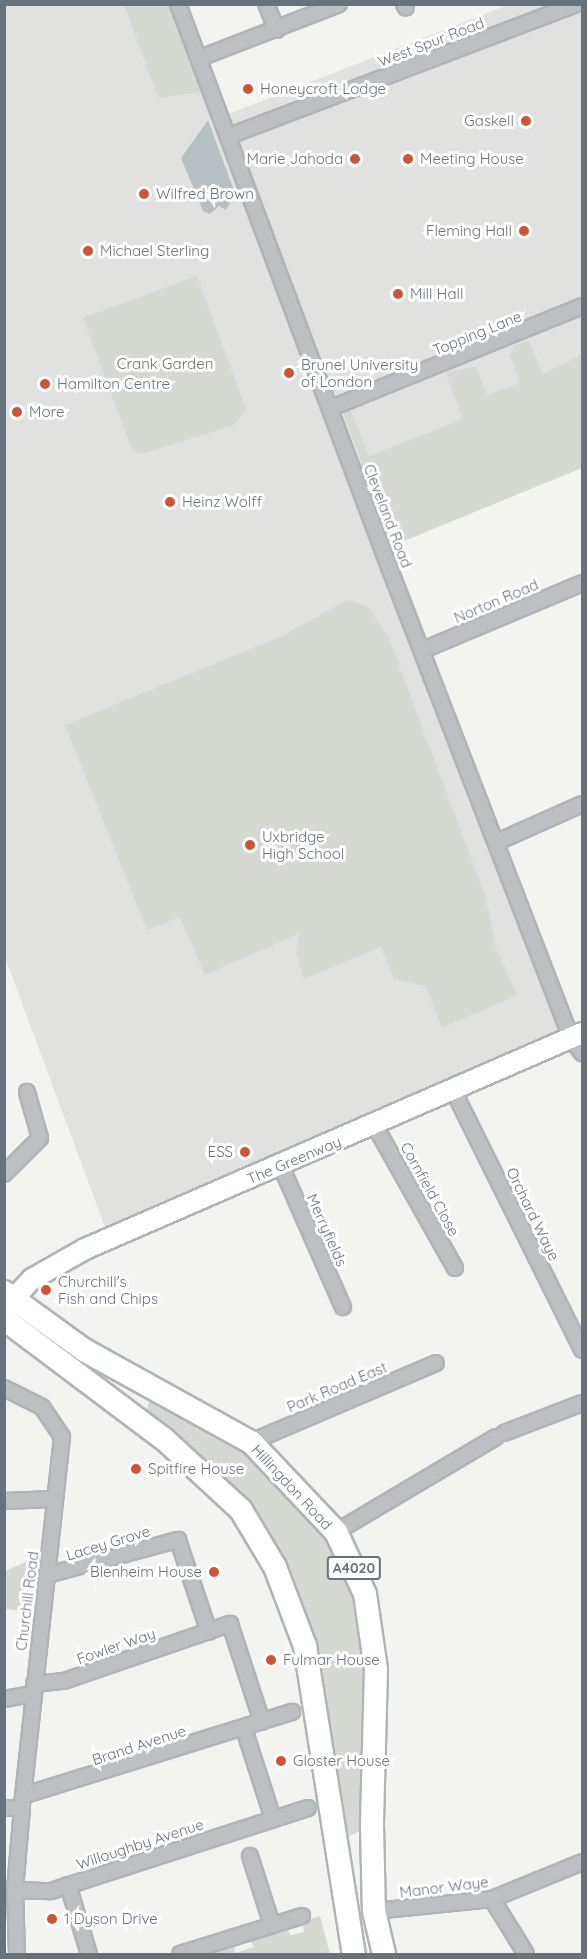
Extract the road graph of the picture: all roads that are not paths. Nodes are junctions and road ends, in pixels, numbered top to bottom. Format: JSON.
{"nodes":[{"id":1,"x":178,"y":4,"type":"edge"},
{"id":2,"x":266,"y":4,"type":"edge"},
{"id":3,"x":339,"y":4,"type":"edge"},
{"id":4,"x":577,"y":4,"type":"edge"},
{"id":5,"x":277,"y":30,"type":"junction"},
{"id":6,"x":200,"y":58,"type":"junction"},
{"id":7,"x":229,"y":136,"type":"junction"},
{"id":8,"x":582,"y":306,"type":"edge"},
{"id":9,"x":330,"y":408,"type":"junction"},
{"id":10,"x":582,"y":583,"type":"edge"},
{"id":11,"x":423,"y":650,"type":"junction"},
{"id":12,"x":582,"y":804,"type":"edge"},
{"id":13,"x":497,"y":842,"type":"junction"},
{"id":14,"x":579,"y":1042,"type":"edge"},
{"id":15,"x":27,"y":1092,"type":"dead end"},
{"id":16,"x":454,"y":1092,"type":"junction"},
{"id":17,"x":375,"y":1126,"type":"junction"},
{"id":18,"x":281,"y":1166,"type":"junction"},
{"id":19,"x":4,"y":1174,"type":"edge"},
{"id":20,"x":455,"y":1268,"type":"dead end"},
{"id":21,"x":6,"y":1305,"type":"edge"},
{"id":22,"x":343,"y":1307,"type":"dead end"},
{"id":23,"x":582,"y":1350,"type":"edge"},
{"id":24,"x":435,"y":1363,"type":"dead end"},
{"id":25,"x":4,"y":1388,"type":"edge"},
{"id":26,"x":176,"y":1396,"type":"junction"},
{"id":27,"x":582,"y":1403,"type":"edge"},
{"id":28,"x":164,"y":1438,"type":"junction"},
{"id":29,"x":251,"y":1442,"type":"junction"},
{"id":30,"x":54,"y":1499,"type":"junction"},
{"id":31,"x":4,"y":1502,"type":"edge"},
{"id":32,"x":336,"y":1532,"type":"junction"},
{"id":33,"x":47,"y":1575,"type":"junction"},
{"id":34,"x":209,"y":1632,"type":"junction"},
{"id":35,"x":33,"y":1689,"type":"junction"},
{"id":36,"x":4,"y":1699,"type":"edge"},
{"id":37,"x":292,"y":1713,"type":"dead end"},
{"id":38,"x":262,"y":1722,"type":"junction"},
{"id":39,"x":244,"y":1729,"type":"junction"},
{"id":40,"x":23,"y":1801,"type":"junction"},
{"id":41,"x":4,"y":1808,"type":"edge"},
{"id":42,"x":308,"y":1808,"type":"dead end"},
{"id":43,"x":273,"y":1819,"type":"junction"},
{"id":44,"x":250,"y":1856,"type":"dead end"},
{"id":45,"x":582,"y":1862,"type":"edge"},
{"id":46,"x":68,"y":1885,"type":"junction"},
{"id":47,"x":15,"y":1890,"type":"junction"},
{"id":48,"x":492,"y":1899,"type":"junction"},
{"id":49,"x":374,"y":1911,"type":"junction"},
{"id":50,"x":302,"y":1916,"type":"dead end"},
{"id":51,"x":272,"y":1925,"type":"junction"},
{"id":52,"x":12,"y":1952,"type":"edge"},
{"id":53,"x":89,"y":1954,"type":"edge"},
{"id":54,"x":180,"y":1954,"type":"edge"},
{"id":55,"x":354,"y":1954,"type":"edge"},
{"id":56,"x":384,"y":1954,"type":"edge"},
{"id":57,"x":526,"y":1954,"type":"edge"}],
"edges":[{"from":1,"to":6,"type":"street","name":"Cleveland Road"},
{"from":2,"to":5,"type":"street"},
{"from":3,"to":5,"type":"street"},
{"from":4,"to":7,"type":"street","name":"West Spur Road"},
{"from":5,"to":6,"type":"street"},
{"from":6,"to":7,"type":"street","name":"Cleveland Road"},
{"from":7,"to":9,"type":"street","name":"Cleveland Road"},
{"from":8,"to":9,"type":"street","name":"Topping Lane"},
{"from":9,"to":11,"type":"street","name":"Cleveland Road"},
{"from":10,"to":11,"type":"street","name":"Norton Road"},
{"from":11,"to":13,"type":"street","name":"Cleveland Road"},
{"from":12,"to":13,"type":"street"},
{"from":13,"to":14,"type":"street","name":"Cleveland Road"},
{"from":14,"to":16,"type":"street","name":"The Greenway"},
{"from":15,"to":19,"type":"street"},
{"from":16,"to":17,"type":"street","name":"The Greenway"},
{"from":16,"to":23,"type":"street","name":"Orchard Waye"},
{"from":17,"to":18,"type":"street","name":"The Greenway"},
{"from":17,"to":20,"type":"street","name":"Cornfield Close"},
{"from":18,"to":21,"type":"street","name":"The Greenway"},
{"from":18,"to":22,"type":"street","name":"Merryfields"},
{"from":21,"to":26,"type":"main road","name":"Hillingdon Road","number":"A4020"},
{"from":21,"to":28,"type":"main road"},
{"from":24,"to":29,"type":"street","name":"Park Road East"},
{"from":25,"to":30,"type":"street","name":"Churchill Road"},
{"from":26,"to":28,"type":"main road"},
{"from":26,"to":29,"type":"main road","name":"Hillingdon Road","number":"A4020"},
{"from":27,"to":32,"type":"street"},
{"from":28,"to":55,"type":"main road"},
{"from":29,"to":32,"type":"main road","name":"Hillingdon Road","number":"A4020"},
{"from":30,"to":31,"type":"street"},
{"from":30,"to":33,"type":"street","name":"Churchill Road"},
{"from":32,"to":49,"type":"main road","name":"Hillingdon Road","number":"A4020"},
{"from":33,"to":34,"type":"street","name":"Lacey Grove"},
{"from":33,"to":35,"type":"street","name":"Churchill Road"},
{"from":34,"to":35,"type":"street","name":"Fowler Way"},
{"from":34,"to":38,"type":"street","name":"Fowler Way"},
{"from":35,"to":36,"type":"street","name":"Fowler Way"},
{"from":35,"to":40,"type":"street","name":"Churchill Road"},
{"from":37,"to":38,"type":"street","name":"Brand Avenue"},
{"from":38,"to":39,"type":"street","name":"Brand Avenue"},
{"from":39,"to":40,"type":"street","name":"Brand Avenue"},
{"from":39,"to":43,"type":"street"},
{"from":40,"to":41,"type":"street","name":"Brand Avenue"},
{"from":40,"to":47,"type":"street","name":"Churchill Road"},
{"from":42,"to":43,"type":"street","name":"Willoughby Avenue"},
{"from":43,"to":46,"type":"street","name":"Willoughby Avenue"},
{"from":44,"to":51,"type":"street"},
{"from":45,"to":48,"type":"street","name":"Manor Waye"},
{"from":46,"to":47,"type":"street","name":"Willoughby Avenue"},
{"from":46,"to":53,"type":"street"},
{"from":47,"to":52,"type":"street","name":"Churchill Road"},
{"from":48,"to":49,"type":"street","name":"Manor Waye"},
{"from":48,"to":57,"type":"street"},
{"from":49,"to":56,"type":"main road","name":"Hillingdon Road","number":"A4020"},
{"from":50,"to":51,"type":"street"},
{"from":51,"to":54,"type":"street"}]}
